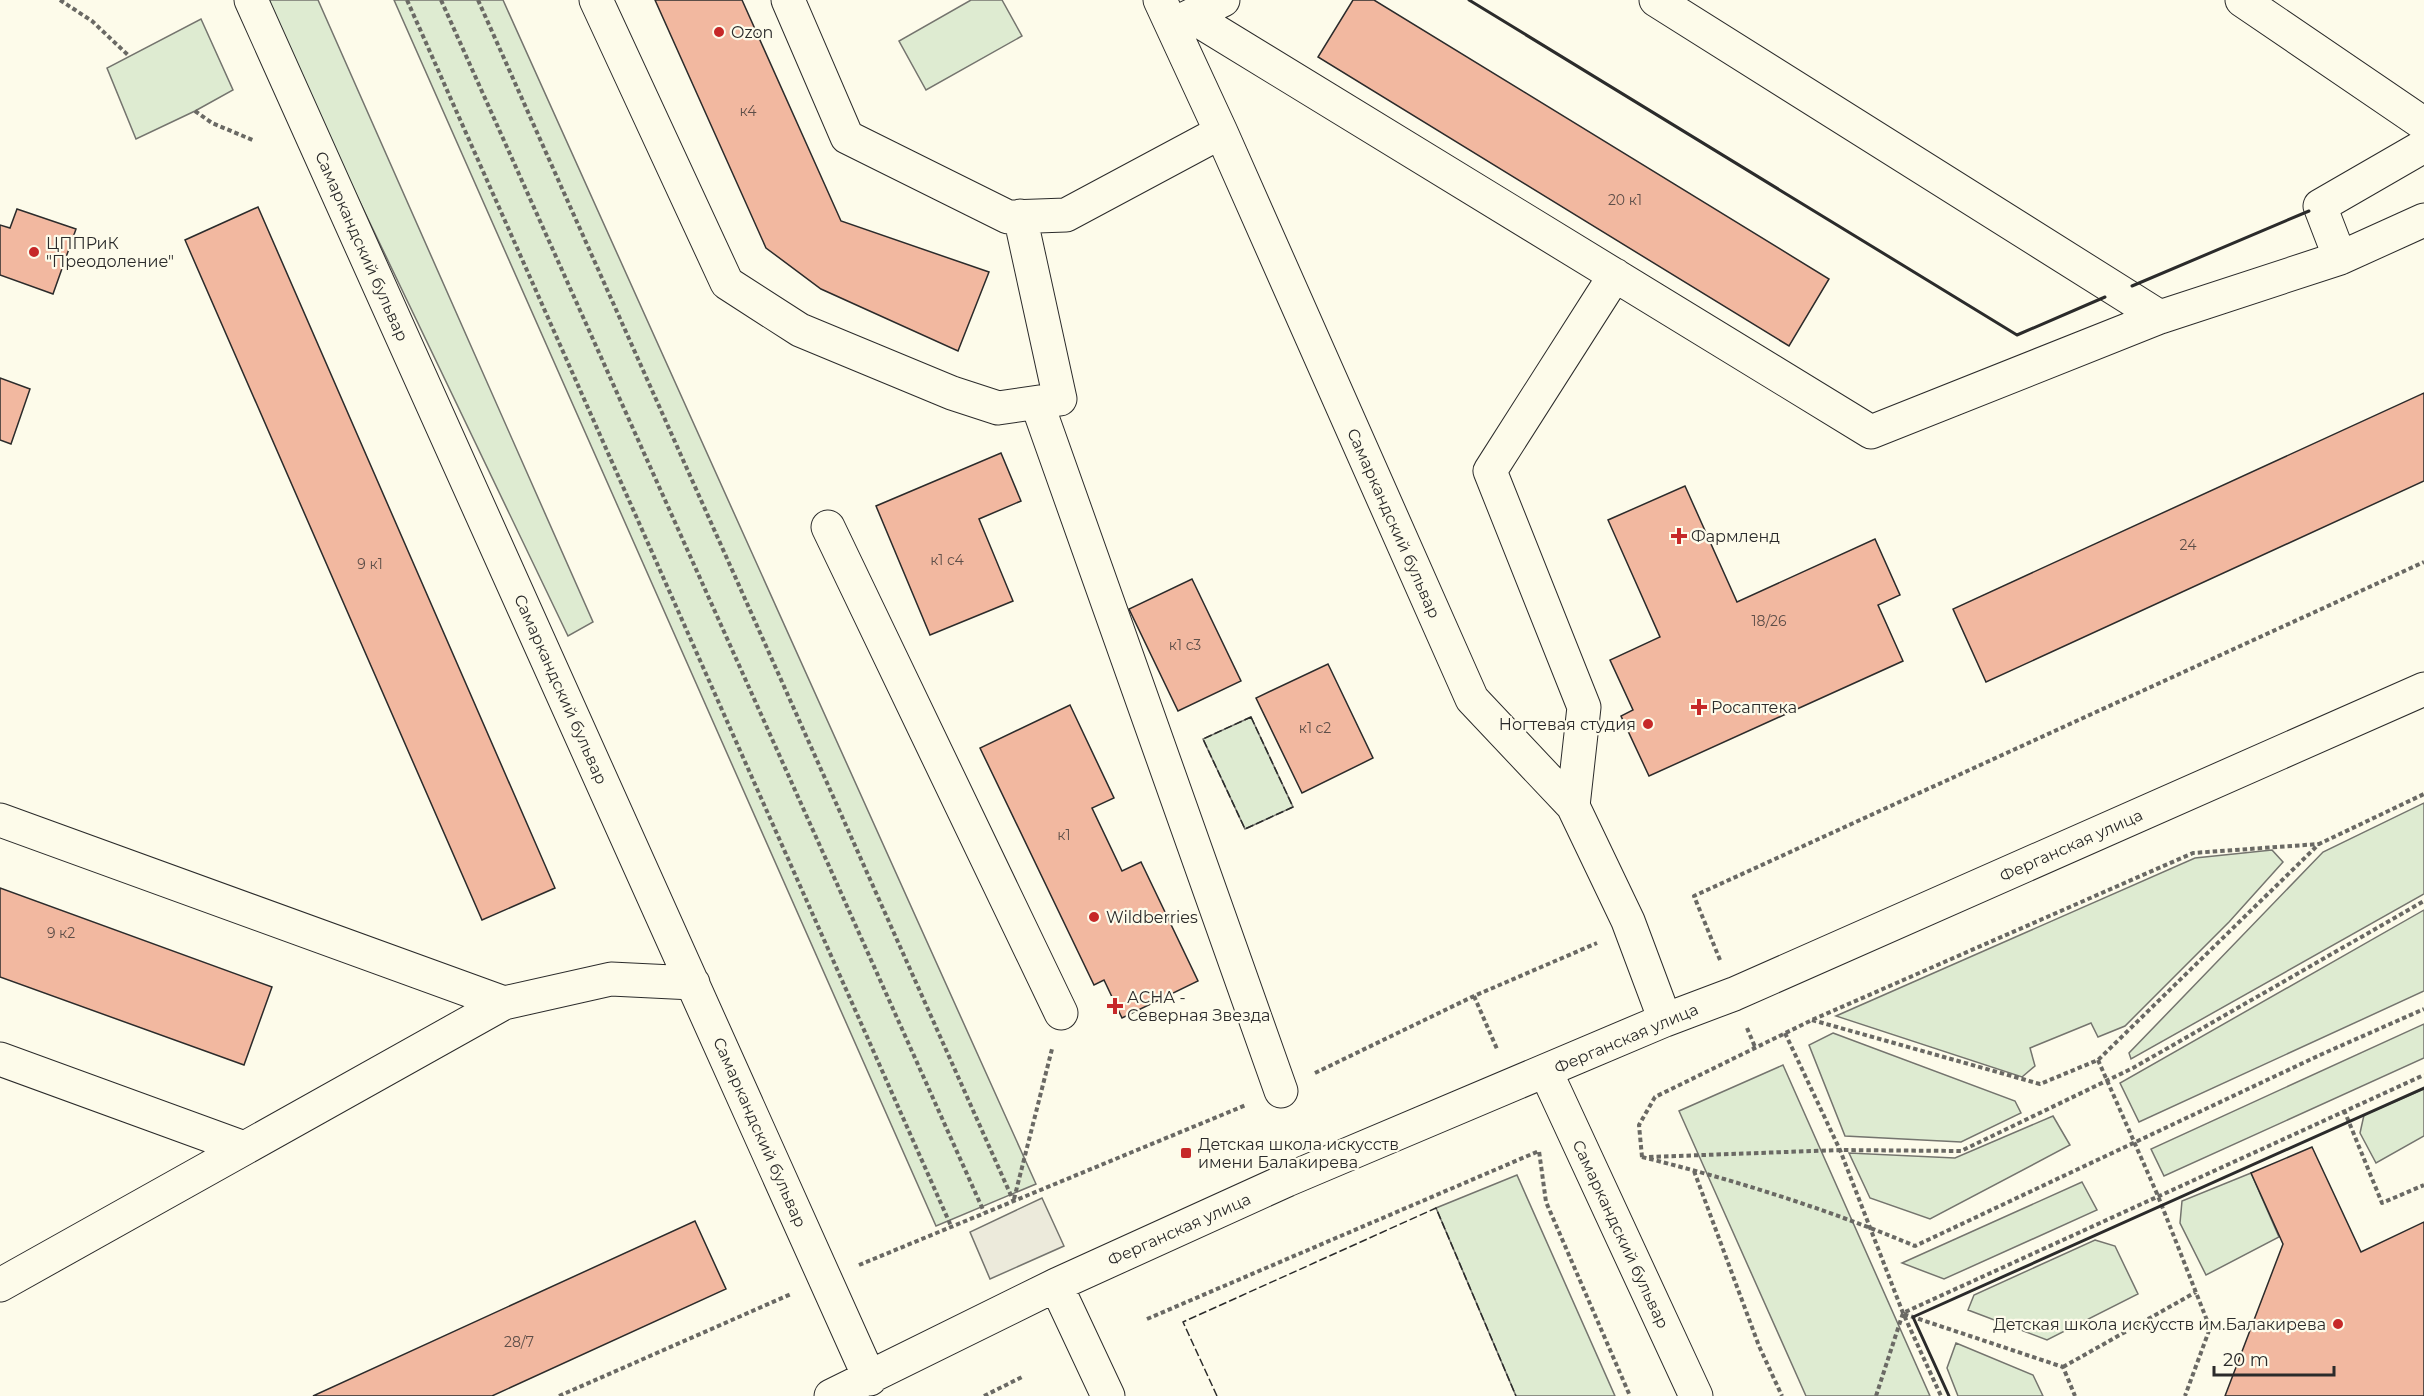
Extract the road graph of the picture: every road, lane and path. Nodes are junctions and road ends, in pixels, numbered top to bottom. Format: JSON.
{"nodes":[{"id":1,"x":60,"y":0,"type":"edge"},
{"id":2,"x":251,"y":0,"type":"edge"},
{"id":3,"x":407,"y":0,"type":"edge"},
{"id":4,"x":441,"y":0,"type":"edge"},
{"id":5,"x":478,"y":0,"type":"edge"},
{"id":6,"x":596,"y":0,"type":"edge"},
{"id":7,"x":788,"y":0,"type":"edge"},
{"id":8,"x":1222,"y":0,"type":"edge"},
{"id":9,"x":1656,"y":0,"type":"edge"},
{"id":10,"x":2242,"y":0,"type":"edge"},
{"id":11,"x":1174,"y":14,"type":"edge"},
{"id":12,"x":129,"y":56,"type":"dead end"},
{"id":13,"x":195,"y":111,"type":"dead end"},
{"id":14,"x":2424,"y":124,"type":"edge"},
{"id":15,"x":1221,"y":132,"type":"junction"},
{"id":16,"x":255,"y":141,"type":"dead end"},
{"id":17,"x":2424,"y":146,"type":"edge"},
{"id":18,"x":1020,"y":216,"type":"junction"},
{"id":19,"x":2424,"y":220,"type":"edge"},
{"id":20,"x":2340,"y":258,"type":"junction"},
{"id":21,"x":1615,"y":275,"type":"junction"},
{"id":22,"x":2160,"y":317,"type":"junction"},
{"id":23,"x":1037,"y":403,"type":"junction"},
{"id":24,"x":828,"y":527,"type":"dead end"},
{"id":25,"x":2424,"y":562,"type":"edge"},
{"id":26,"x":2424,"y":689,"type":"edge"},
{"id":27,"x":2424,"y":794,"type":"edge"},
{"id":28,"x":1573,"y":806,"type":"junction"},
{"id":29,"x":0,"y":820,"type":"edge"},
{"id":30,"x":2319,"y":844,"type":"junction"},
{"id":31,"x":1694,"y":896,"type":"dead end"},
{"id":32,"x":2424,"y":901,"type":"edge"},
{"id":33,"x":693,"y":983,"type":"junction"},
{"id":34,"x":1474,"y":996,"type":"dead end"},
{"id":35,"x":504,"y":1003,"type":"junction"},
{"id":36,"x":2424,"y":1010,"type":"edge"},
{"id":37,"x":1061,"y":1012,"type":"joint"},
{"id":38,"x":1665,"y":1020,"type":"junction"},
{"id":39,"x":1812,"y":1020,"type":"junction"},
{"id":40,"x":1785,"y":1033,"type":"junction"},
{"id":41,"x":1497,"y":1049,"type":"dead end"},
{"id":42,"x":0,"y":1059,"type":"edge"},
{"id":43,"x":2098,"y":1059,"type":"junction"},
{"id":44,"x":1546,"y":1072,"type":"junction"},
{"id":45,"x":2424,"y":1075,"type":"edge"},
{"id":46,"x":2107,"y":1081,"type":"junction"},
{"id":47,"x":1281,"y":1091,"type":"dead end"},
{"id":48,"x":2344,"y":1110,"type":"junction"},
{"id":49,"x":2134,"y":1142,"type":"junction"},
{"id":50,"x":244,"y":1148,"type":"junction"},
{"id":51,"x":1840,"y":1150,"type":"junction"},
{"id":52,"x":1642,"y":1157,"type":"junction"},
{"id":53,"x":1694,"y":1170,"type":"junction"},
{"id":54,"x":2424,"y":1185,"type":"edge"},
{"id":55,"x":2158,"y":1196,"type":"junction"},
{"id":56,"x":951,"y":1226,"type":"junction"},
{"id":57,"x":1870,"y":1227,"type":"junction"},
{"id":58,"x":826,"y":1279,"type":"junction"},
{"id":59,"x":0,"y":1285,"type":"edge"},
{"id":60,"x":1056,"y":1285,"type":"junction"},
{"id":61,"x":2196,"y":1292,"type":"junction"},
{"id":62,"x":1903,"y":1313,"type":"junction"},
{"id":63,"x":1147,"y":1319,"type":"dead end"},
{"id":64,"x":2063,"y":1367,"type":"junction"},
{"id":65,"x":1024,"y":1376,"type":"dead end"},
{"id":66,"x":870,"y":1379,"type":"junction"},
{"id":67,"x":558,"y":1396,"type":"edge"},
{"id":68,"x":831,"y":1396,"type":"edge"},
{"id":69,"x":984,"y":1396,"type":"edge"},
{"id":70,"x":1108,"y":1396,"type":"edge"},
{"id":71,"x":1630,"y":1396,"type":"edge"},
{"id":72,"x":1696,"y":1396,"type":"edge"},
{"id":73,"x":1782,"y":1396,"type":"edge"},
{"id":74,"x":1876,"y":1396,"type":"edge"},
{"id":75,"x":1941,"y":1396,"type":"edge"},
{"id":76,"x":2075,"y":1396,"type":"edge"},
{"id":77,"x":2185,"y":1396,"type":"edge"}],
"edges":[{"from":1,"to":12,"type":"path"},
{"from":2,"to":33,"type":"street","name":"Самаркандский бульвар"},
{"from":3,"to":56,"type":"path"},
{"from":4,"to":56,"type":"path"},
{"from":5,"to":37,"type":"path"},
{"from":6,"to":23,"type":"street"},
{"from":7,"to":18,"type":"street"},
{"from":8,"to":11,"type":"street"},
{"from":9,"to":22,"type":"street"},
{"from":10,"to":14,"type":"street"},
{"from":11,"to":15,"type":"street","name":"Самаркандский бульвар"},
{"from":11,"to":21,"type":"street"},
{"from":13,"to":16,"type":"path"},
{"from":15,"to":18,"type":"street"},
{"from":15,"to":28,"type":"street","name":"Самаркандский бульвар"},
{"from":17,"to":20,"type":"street"},
{"from":18,"to":23,"type":"street"},
{"from":19,"to":20,"type":"street"},
{"from":20,"to":22,"type":"street"},
{"from":21,"to":22,"type":"street"},
{"from":21,"to":28,"type":"street"},
{"from":23,"to":47,"type":"street"},
{"from":24,"to":37,"type":"street"},
{"from":25,"to":31,"type":"path"},
{"from":26,"to":38,"type":"street","name":"Ферганская улица"},
{"from":27,"to":30,"type":"path"},
{"from":28,"to":38,"type":"street","name":"Самаркандский бульвар"},
{"from":29,"to":35,"type":"street"},
{"from":30,"to":39,"type":"path"},
{"from":30,"to":43,"type":"path"},
{"from":32,"to":46,"type":"path"},
{"from":33,"to":35,"type":"street"},
{"from":33,"to":58,"type":"street","name":"Самаркандский бульвар"},
{"from":34,"to":41,"type":"path"},
{"from":35,"to":50,"type":"street"},
{"from":36,"to":49,"type":"path"},
{"from":38,"to":44,"type":"street","name":"Ферганская улица"},
{"from":39,"to":40,"type":"path"},
{"from":39,"to":43,"type":"path"},
{"from":40,"to":51,"type":"path"},
{"from":40,"to":52,"type":"path"},
{"from":42,"to":50,"type":"street"},
{"from":43,"to":46,"type":"path"},
{"from":44,"to":60,"type":"street","name":"Ферганская улица"},
{"from":44,"to":72,"type":"street","name":"Самаркандский бульвар"},
{"from":45,"to":48,"type":"path"},
{"from":46,"to":49,"type":"path"},
{"from":46,"to":51,"type":"path"},
{"from":48,"to":54,"type":"path"},
{"from":48,"to":55,"type":"path"},
{"from":49,"to":55,"type":"path"},
{"from":49,"to":57,"type":"path"},
{"from":50,"to":59,"type":"street"},
{"from":51,"to":52,"type":"path"},
{"from":51,"to":57,"type":"path"},
{"from":52,"to":53,"type":"path"},
{"from":53,"to":57,"type":"path"},
{"from":53,"to":73,"type":"path"},
{"from":55,"to":61,"type":"path"},
{"from":55,"to":62,"type":"path"},
{"from":56,"to":58,"type":"path"},
{"from":57,"to":62,"type":"path"},
{"from":58,"to":66,"type":"street","name":"Самаркандский бульвар"},
{"from":58,"to":67,"type":"path"},
{"from":60,"to":66,"type":"street","name":"Ферганская улица"},
{"from":60,"to":70,"type":"street"},
{"from":61,"to":64,"type":"path"},
{"from":61,"to":77,"type":"path"},
{"from":62,"to":64,"type":"path"},
{"from":62,"to":74,"type":"path"},
{"from":62,"to":75,"type":"path"},
{"from":63,"to":71,"type":"path"},
{"from":64,"to":76,"type":"path"},
{"from":65,"to":69,"type":"path"},
{"from":66,"to":68,"type":"street","name":"Ферганская улица"}]}
